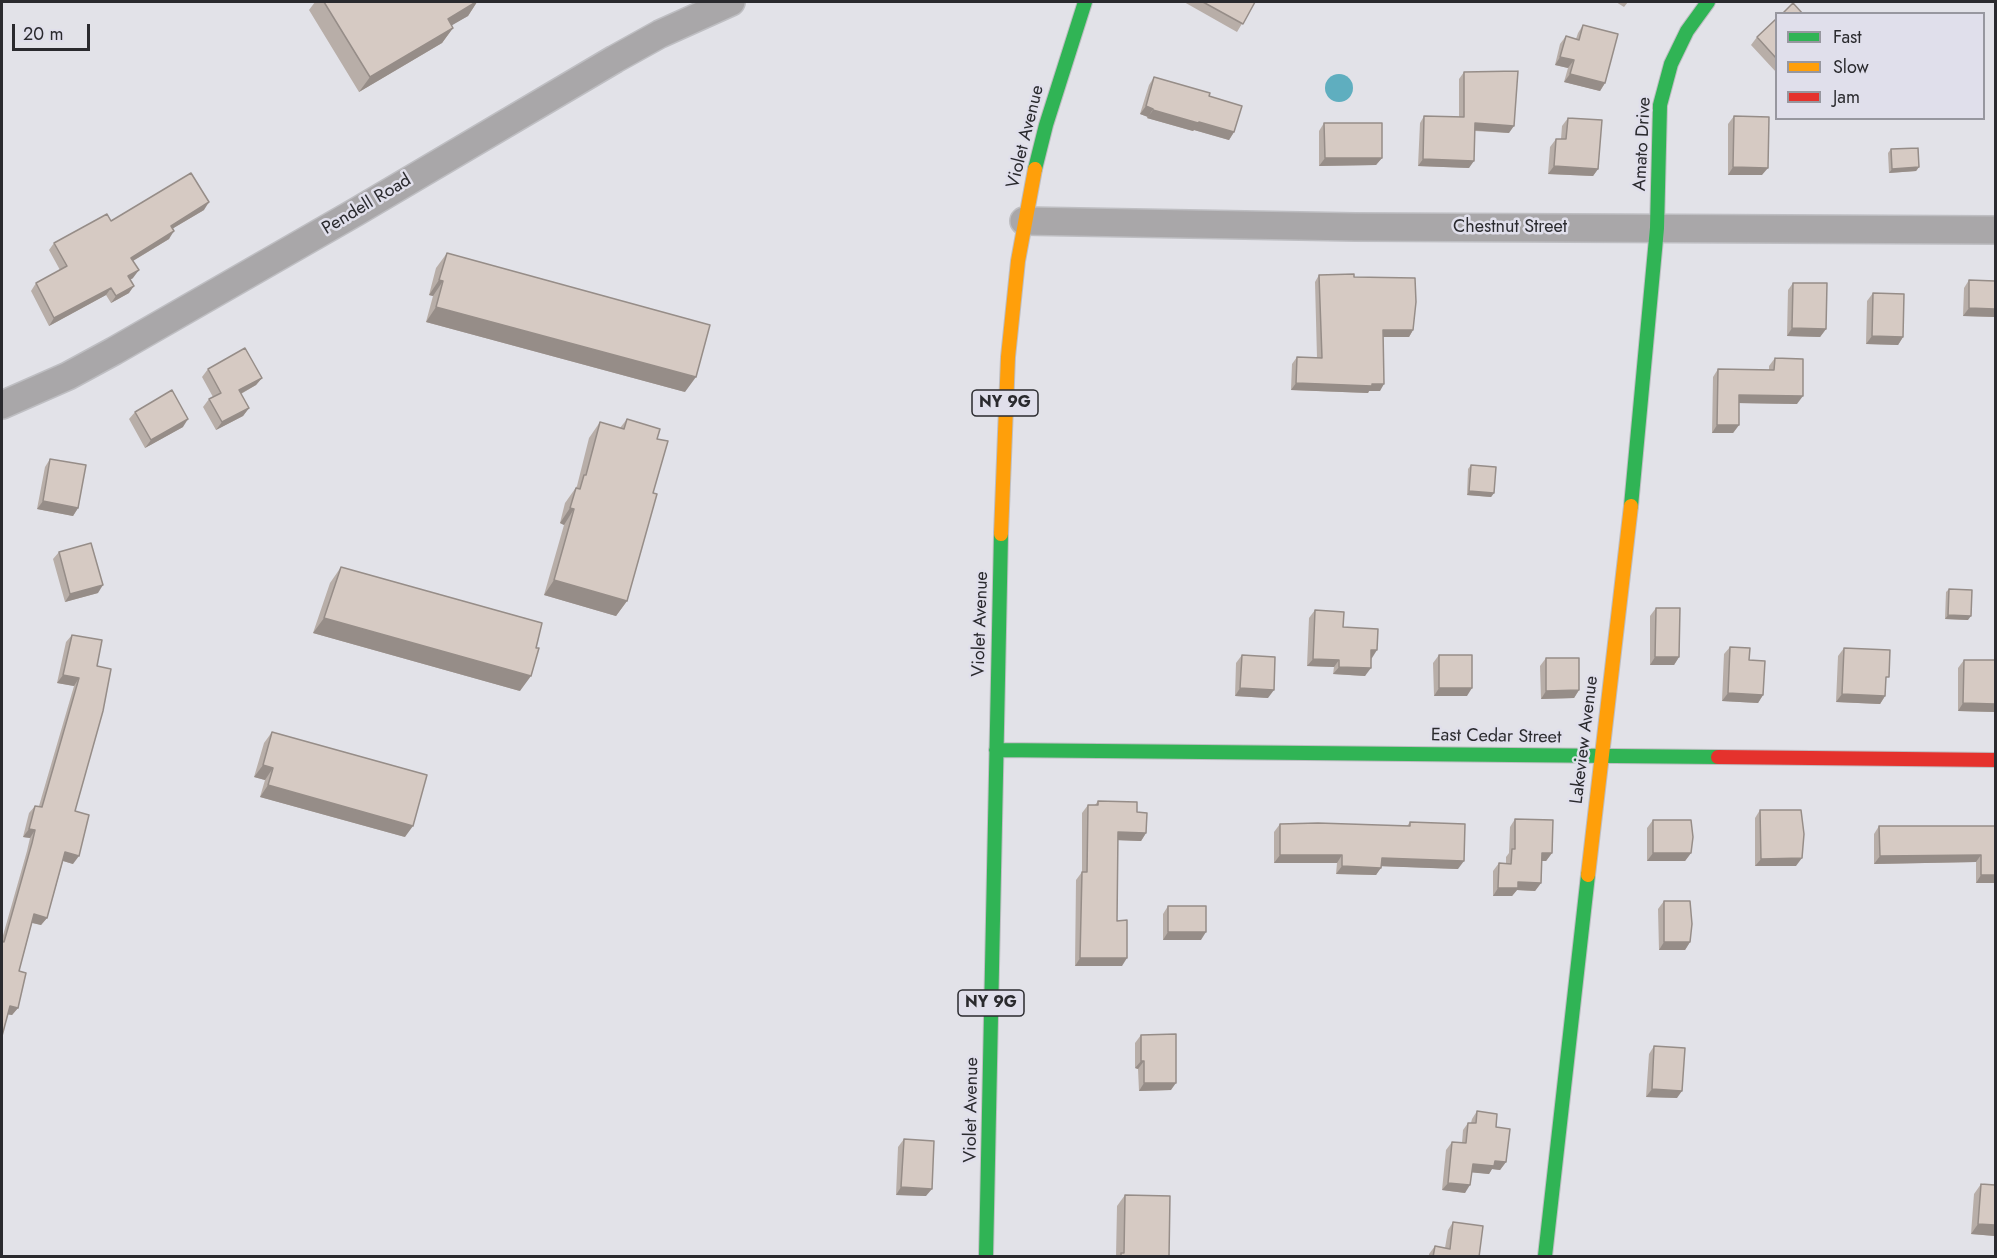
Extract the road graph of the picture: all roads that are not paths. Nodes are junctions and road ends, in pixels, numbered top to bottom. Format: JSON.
{"nodes":[{"id":1,"x":731,"y":2,"type":"edge"},
{"id":2,"x":1085,"y":2,"type":"edge"},
{"id":3,"x":1708,"y":2,"type":"edge"},
{"id":4,"x":1024,"y":221,"type":"junction"},
{"id":5,"x":1658,"y":228,"type":"junction"},
{"id":6,"x":1995,"y":230,"type":"edge"},
{"id":7,"x":2,"y":405,"type":"edge"},
{"id":8,"x":996,"y":750,"type":"junction"},
{"id":9,"x":1601,"y":756,"type":"junction"},
{"id":10,"x":1995,"y":760,"type":"edge"},
{"id":11,"x":987,"y":1257,"type":"edge"},
{"id":12,"x":1545,"y":1257,"type":"edge"}],
"edges":[{"from":1,"to":7,"type":"street","name":"Pendell Road"},
{"from":2,"to":4,"type":"street","name":"Violet Avenue","number":"NY 9G"},
{"from":3,"to":5,"type":"street","name":"Amato Drive"},
{"from":4,"to":5,"type":"street","name":"Chestnut Street"},
{"from":4,"to":8,"type":"street","name":"Violet Avenue","number":"NY 9G"},
{"from":5,"to":6,"type":"street","name":"Chestnut Street"},
{"from":5,"to":9,"type":"street","name":"Lakeview Avenue"},
{"from":8,"to":9,"type":"street","name":"East Cedar Street"},
{"from":8,"to":11,"type":"street","name":"Violet Avenue","number":"NY 9G"},
{"from":9,"to":10,"type":"street","name":"East Cedar Street"},
{"from":9,"to":12,"type":"street","name":"Lakeview Avenue"}]}
